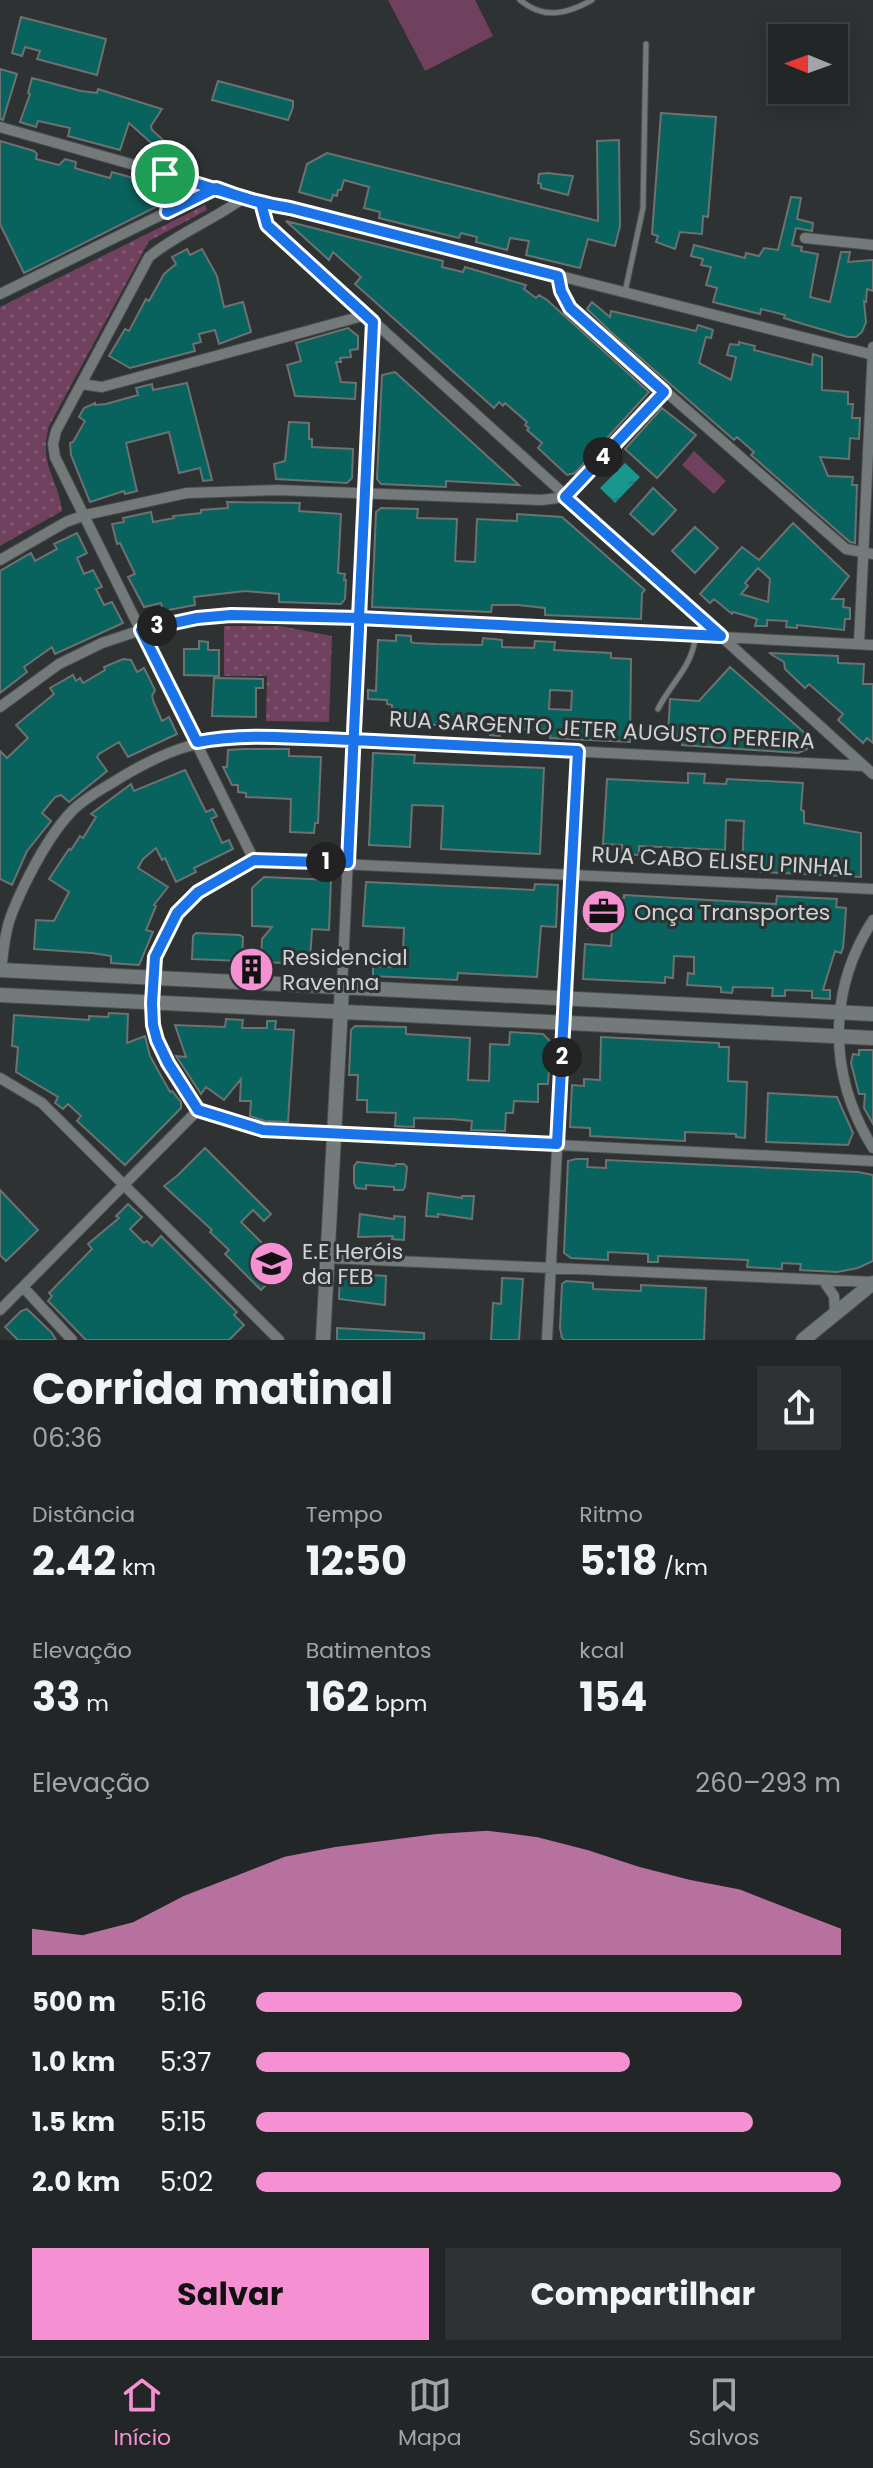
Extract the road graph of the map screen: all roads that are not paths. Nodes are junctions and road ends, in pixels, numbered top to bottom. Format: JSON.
{"nodes":[{"id":1,"x":520,"y":0,"type":"edge"},
{"id":2,"x":592,"y":0,"type":"edge"},
{"id":3,"x":646,"y":44,"type":"dead end"},
{"id":4,"x":0,"y":127,"type":"edge"},
{"id":5,"x":165,"y":174,"type":"junction"},
{"id":6,"x":216,"y":188,"type":"junction"},
{"id":7,"x":242,"y":199,"type":"junction"},
{"id":8,"x":261,"y":203,"type":"junction"},
{"id":9,"x":167,"y":212,"type":"junction"},
{"id":10,"x":805,"y":238,"type":"dead end"},
{"id":11,"x":873,"y":245,"type":"edge"},
{"id":12,"x":558,"y":276,"type":"junction"},
{"id":13,"x":625,"y":293,"type":"junction"},
{"id":14,"x":0,"y":294,"type":"edge"},
{"id":15,"x":370,"y":318,"type":"junction"},
{"id":16,"x":872,"y":352,"type":"edge"},
{"id":17,"x":81,"y":384,"type":"junction"},
{"id":18,"x":664,"y":392,"type":"junction"},
{"id":19,"x":870,"y":475,"type":"edge"},
{"id":20,"x":365,"y":495,"type":"junction"},
{"id":21,"x":565,"y":497,"type":"junction"},
{"id":22,"x":85,"y":515,"type":"junction"},
{"id":23,"x":868,"y":554,"type":"edge"},
{"id":24,"x":0,"y":560,"type":"edge"},
{"id":25,"x":359,"y":618,"type":"junction"},
{"id":26,"x":141,"y":630,"type":"junction"},
{"id":27,"x":695,"y":635,"type":"junction"},
{"id":28,"x":721,"y":636,"type":"junction"},
{"id":29,"x":859,"y":644,"type":"junction"},
{"id":30,"x":873,"y":645,"type":"edge"},
{"id":31,"x":0,"y":707,"type":"edge"},
{"id":32,"x":658,"y":709,"type":"dead end"},
{"id":33,"x":353,"y":740,"type":"junction"},
{"id":34,"x":197,"y":742,"type":"junction"},
{"id":35,"x":578,"y":751,"type":"junction"},
{"id":36,"x":864,"y":766,"type":"junction"},
{"id":37,"x":873,"y":774,"type":"edge"},
{"id":38,"x":254,"y":860,"type":"junction"},
{"id":39,"x":348,"y":863,"type":"junction"},
{"id":40,"x":571,"y":874,"type":"junction"},
{"id":41,"x":873,"y":889,"type":"edge"},
{"id":42,"x":873,"y":920,"type":"edge"},
{"id":43,"x":1,"y":970,"type":"edge"},
{"id":44,"x":153,"y":978,"type":"junction"},
{"id":45,"x":0,"y":987,"type":"edge"},
{"id":46,"x":342,"y":987,"type":"junction"},
{"id":47,"x":0,"y":995,"type":"edge"},
{"id":48,"x":565,"y":998,"type":"junction"},
{"id":49,"x":152,"y":1003,"type":"junction"},
{"id":50,"x":341,"y":1012,"type":"junction"},
{"id":51,"x":840,"y":1012,"type":"junction"},
{"id":52,"x":873,"y":1014,"type":"edge"},
{"id":53,"x":564,"y":1023,"type":"junction"},
{"id":54,"x":839,"y":1037,"type":"junction"},
{"id":55,"x":873,"y":1038,"type":"edge"},
{"id":56,"x":0,"y":1078,"type":"edge"},
{"id":57,"x":198,"y":1110,"type":"junction"},
{"id":58,"x":334,"y":1135,"type":"junction"},
{"id":59,"x":557,"y":1144,"type":"junction"},
{"id":60,"x":873,"y":1148,"type":"edge"},
{"id":61,"x":873,"y":1161,"type":"edge"},
{"id":62,"x":123,"y":1184,"type":"junction"},
{"id":63,"x":327,"y":1258,"type":"junction"},
{"id":64,"x":551,"y":1268,"type":"junction"},
{"id":65,"x":823,"y":1280,"type":"junction"},
{"id":66,"x":873,"y":1283,"type":"edge"},
{"id":67,"x":23,"y":1287,"type":"junction"},
{"id":68,"x":0,"y":1310,"type":"edge"},
{"id":69,"x":835,"y":1314,"type":"junction"},
{"id":70,"x":72,"y":1340,"type":"edge"},
{"id":71,"x":279,"y":1340,"type":"edge"},
{"id":72,"x":323,"y":1340,"type":"edge"},
{"id":73,"x":547,"y":1340,"type":"edge"},
{"id":74,"x":803,"y":1340,"type":"edge"}],
"edges":[{"from":1,"to":2,"type":"lane"},
{"from":3,"to":13,"type":"lane"},
{"from":4,"to":5,"type":"street"},
{"from":5,"to":6,"type":"street"},
{"from":5,"to":9,"type":"street"},
{"from":6,"to":7,"type":"street"},
{"from":6,"to":9,"type":"street"},
{"from":7,"to":8,"type":"street"},
{"from":7,"to":17,"type":"street"},
{"from":8,"to":12,"type":"street"},
{"from":8,"to":15,"type":"street"},
{"from":9,"to":14,"type":"street"},
{"from":10,"to":11,"type":"street"},
{"from":12,"to":13,"type":"street"},
{"from":12,"to":18,"type":"street"},
{"from":13,"to":16,"type":"street"},
{"from":15,"to":17,"type":"street"},
{"from":15,"to":20,"type":"street"},
{"from":15,"to":21,"type":"street"},
{"from":16,"to":19,"type":"street"},
{"from":17,"to":22,"type":"street"},
{"from":18,"to":21,"type":"street"},
{"from":18,"to":23,"type":"street"},
{"from":19,"to":23,"type":"street"},
{"from":20,"to":21,"type":"street"},
{"from":20,"to":22,"type":"street"},
{"from":20,"to":25,"type":"street"},
{"from":21,"to":28,"type":"street"},
{"from":22,"to":24,"type":"street"},
{"from":22,"to":26,"type":"street"},
{"from":23,"to":29,"type":"street"},
{"from":25,"to":26,"type":"street"},
{"from":25,"to":27,"type":"street"},
{"from":25,"to":33,"type":"street"},
{"from":26,"to":31,"type":"street"},
{"from":26,"to":34,"type":"street"},
{"from":27,"to":28,"type":"street"},
{"from":27,"to":32,"type":"lane"},
{"from":28,"to":29,"type":"street"},
{"from":28,"to":36,"type":"street"},
{"from":29,"to":30,"type":"street"},
{"from":33,"to":34,"type":"street","name":"RUA SARGENTO JETER AUGUSTO PEREIRA"},
{"from":33,"to":35,"type":"street","name":"RUA SARGENTO JETER AUGUSTO PEREIRA"},
{"from":33,"to":39,"type":"street"},
{"from":34,"to":38,"type":"street"},
{"from":34,"to":43,"type":"street","name":"RUA SARGENTO JETER AUGUSTO PEREIRA"},
{"from":35,"to":36,"type":"street","name":"RUA SARGENTO JETER AUGUSTO PEREIRA"},
{"from":35,"to":40,"type":"street"},
{"from":36,"to":37,"type":"street"},
{"from":38,"to":39,"type":"street","name":"RUA CABO ELISEU PINHAL"},
{"from":38,"to":44,"type":"street"},
{"from":39,"to":40,"type":"street","name":"RUA CABO ELISEU PINHAL"},
{"from":39,"to":46,"type":"street"},
{"from":40,"to":41,"type":"street","name":"RUA CABO ELISEU PINHAL"},
{"from":40,"to":48,"type":"street"},
{"from":42,"to":51,"type":"street"},
{"from":43,"to":44,"type":"main road"},
{"from":43,"to":45,"type":"main road","name":"RUA SARGENTO JETER AUGUSTO PEREIRA"},
{"from":44,"to":46,"type":"main road"},
{"from":44,"to":49,"type":"street"},
{"from":46,"to":48,"type":"main road"},
{"from":46,"to":50,"type":"main road"},
{"from":47,"to":49,"type":"main road"},
{"from":48,"to":51,"type":"main road"},
{"from":48,"to":53,"type":"street"},
{"from":49,"to":50,"type":"main road"},
{"from":49,"to":57,"type":"street"},
{"from":50,"to":53,"type":"main road"},
{"from":50,"to":58,"type":"main road"},
{"from":51,"to":52,"type":"main road"},
{"from":51,"to":54,"type":"street"},
{"from":53,"to":54,"type":"main road"},
{"from":53,"to":59,"type":"street"},
{"from":54,"to":55,"type":"main road"},
{"from":54,"to":60,"type":"street"},
{"from":56,"to":62,"type":"street"},
{"from":57,"to":58,"type":"street"},
{"from":57,"to":62,"type":"street"},
{"from":58,"to":59,"type":"street"},
{"from":58,"to":63,"type":"main road"},
{"from":59,"to":61,"type":"street"},
{"from":59,"to":64,"type":"street"},
{"from":62,"to":67,"type":"street"},
{"from":62,"to":71,"type":"street"},
{"from":63,"to":64,"type":"street"},
{"from":63,"to":72,"type":"main road"},
{"from":64,"to":65,"type":"street"},
{"from":64,"to":73,"type":"street"},
{"from":65,"to":66,"type":"street"},
{"from":65,"to":69,"type":"street"},
{"from":66,"to":69,"type":"main road"},
{"from":67,"to":68,"type":"street"},
{"from":67,"to":70,"type":"street"},
{"from":69,"to":74,"type":"main road"}]}
